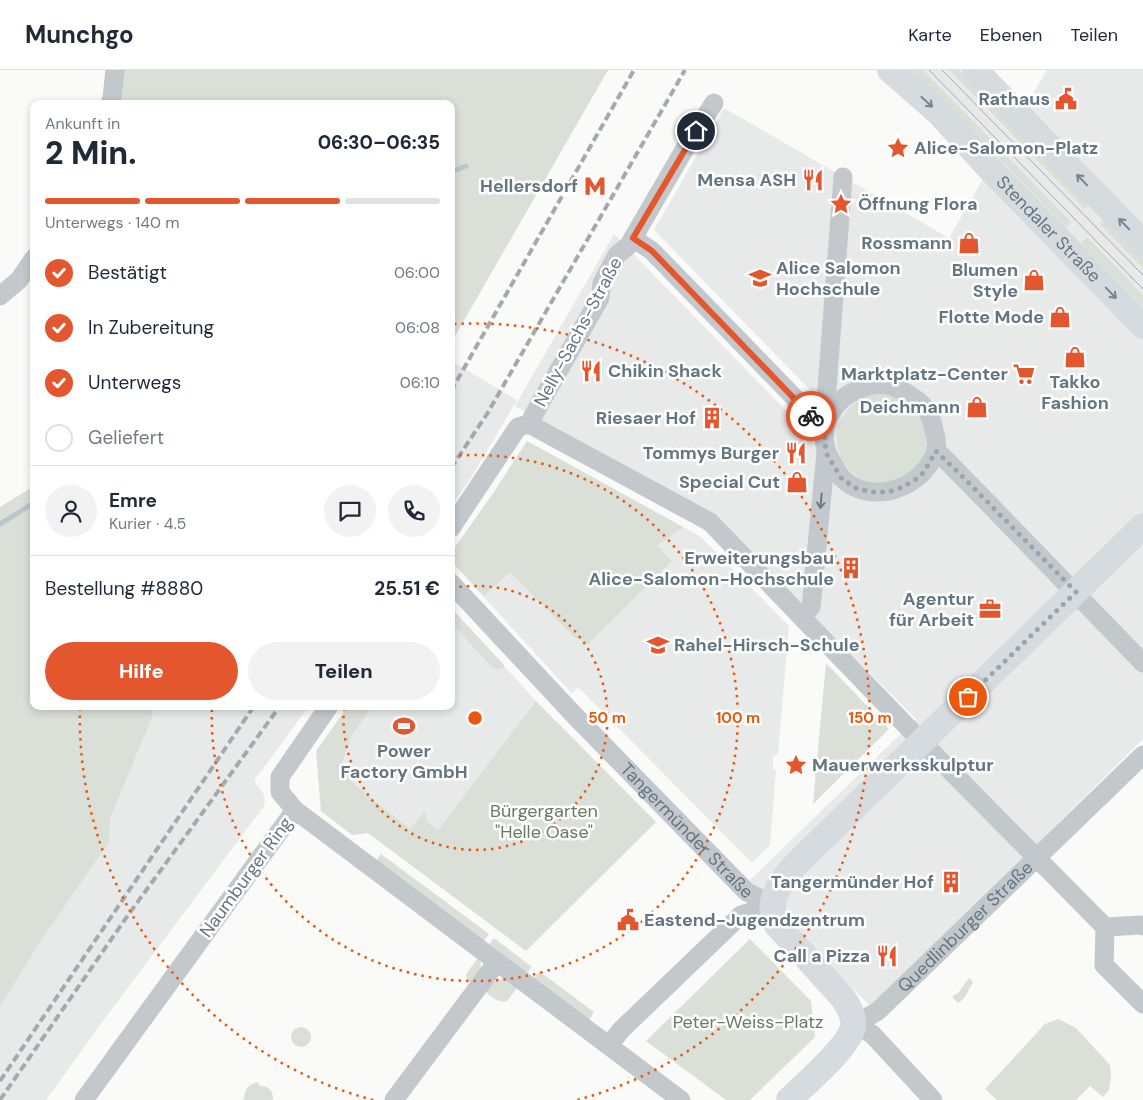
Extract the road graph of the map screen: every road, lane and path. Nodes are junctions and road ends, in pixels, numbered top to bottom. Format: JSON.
{"nodes":[{"id":1,"x":115,"y":70,"type":"edge"},
{"id":2,"x":890,"y":70,"type":"edge"},
{"id":3,"x":975,"y":70,"type":"edge"},
{"id":4,"x":111,"y":100,"type":"edge"},
{"id":5,"x":714,"y":103,"type":"dead end"},
{"id":6,"x":843,"y":177,"type":"dead end"},
{"id":7,"x":633,"y":238,"type":"junction"},
{"id":8,"x":1143,"y":243,"type":"edge"},
{"id":9,"x":30,"y":264,"type":"edge"},
{"id":10,"x":0,"y":296,"type":"edge"},
{"id":11,"x":1143,"y":326,"type":"edge"},
{"id":12,"x":529,"y":424,"type":"junction"},
{"id":13,"x":824,"y":428,"type":"junction"},
{"id":14,"x":936,"y":451,"type":"junction"},
{"id":15,"x":826,"y":453,"type":"junction"},
{"id":16,"x":455,"y":522,"type":"edge"},
{"id":17,"x":1143,"y":526,"type":"edge"},
{"id":18,"x":455,"y":587,"type":"edge"},
{"id":19,"x":1076,"y":592,"type":"junction"},
{"id":20,"x":802,"y":617,"type":"junction"},
{"id":21,"x":1143,"y":663,"type":"edge"},
{"id":22,"x":326,"y":710,"type":"edge"},
{"id":23,"x":922,"y":742,"type":"junction"},
{"id":24,"x":1143,"y":755,"type":"edge"},
{"id":25,"x":295,"y":810,"type":"junction"},
{"id":26,"x":1036,"y":858,"type":"junction"},
{"id":27,"x":773,"y":905,"type":"junction"},
{"id":28,"x":1143,"y":926,"type":"edge"},
{"id":29,"x":1104,"y":927,"type":"junction"},
{"id":30,"x":497,"y":962,"type":"junction"},
{"id":31,"x":1143,"y":1004,"type":"edge"},
{"id":32,"x":854,"y":1025,"type":"junction"},
{"id":33,"x":609,"y":1045,"type":"junction"},
{"id":34,"x":84,"y":1100,"type":"edge"},
{"id":35,"x":394,"y":1100,"type":"edge"},
{"id":36,"x":681,"y":1100,"type":"edge"},
{"id":37,"x":789,"y":1100,"type":"edge"},
{"id":38,"x":933,"y":1100,"type":"edge"}],
"edges":[{"from":1,"to":4,"type":"street"},
{"from":2,"to":11,"type":"street","name":"Stendaler Straße","one_way":true},
{"from":8,"to":3,"type":"street","one_way":true},
{"from":5,"to":7,"type":"street","name":"Nelly-Sachs-Straße"},
{"from":6,"to":13,"type":"street"},
{"from":7,"to":12,"type":"street","name":"Nelly-Sachs-Straße"},
{"from":7,"to":13,"type":"street"},
{"from":9,"to":10,"type":"street"},
{"from":12,"to":16,"type":"street","name":"Nelly-Sachs-Straße"},
{"from":12,"to":20,"type":"street"},
{"from":13,"to":14,"type":"street"},
{"from":13,"to":15,"type":"street"},
{"from":14,"to":15,"type":"street"},
{"from":14,"to":19,"type":"street"},
{"from":15,"to":20,"type":"street","one_way":true},
{"from":17,"to":19,"type":"street"},
{"from":18,"to":27,"type":"street","name":"Tangermünder Straße"},
{"from":19,"to":21,"type":"street"},
{"from":19,"to":23,"type":"street"},
{"from":20,"to":23,"type":"street"},
{"from":22,"to":25,"type":"street"},
{"from":23,"to":26,"type":"street"},
{"from":23,"to":27,"type":"street"},
{"from":24,"to":26,"type":"street","name":"Quedlinburger Straße"},
{"from":25,"to":30,"type":"street","name":"Naumburger Ring"},
{"from":25,"to":34,"type":"street","name":"Naumburger Ring"},
{"from":26,"to":29,"type":"street"},
{"from":26,"to":32,"type":"street","name":"Quedlinburger Straße"},
{"from":27,"to":32,"type":"street","name":"Tangermünder Straße"},
{"from":27,"to":33,"type":"street"},
{"from":28,"to":29,"type":"street"},
{"from":29,"to":31,"type":"street"},
{"from":30,"to":33,"type":"street","name":"Naumburger Ring"},
{"from":30,"to":35,"type":"street"},
{"from":32,"to":37,"type":"street"},
{"from":32,"to":38,"type":"street"},
{"from":33,"to":36,"type":"street","name":"Naumburger Ring"}]}
